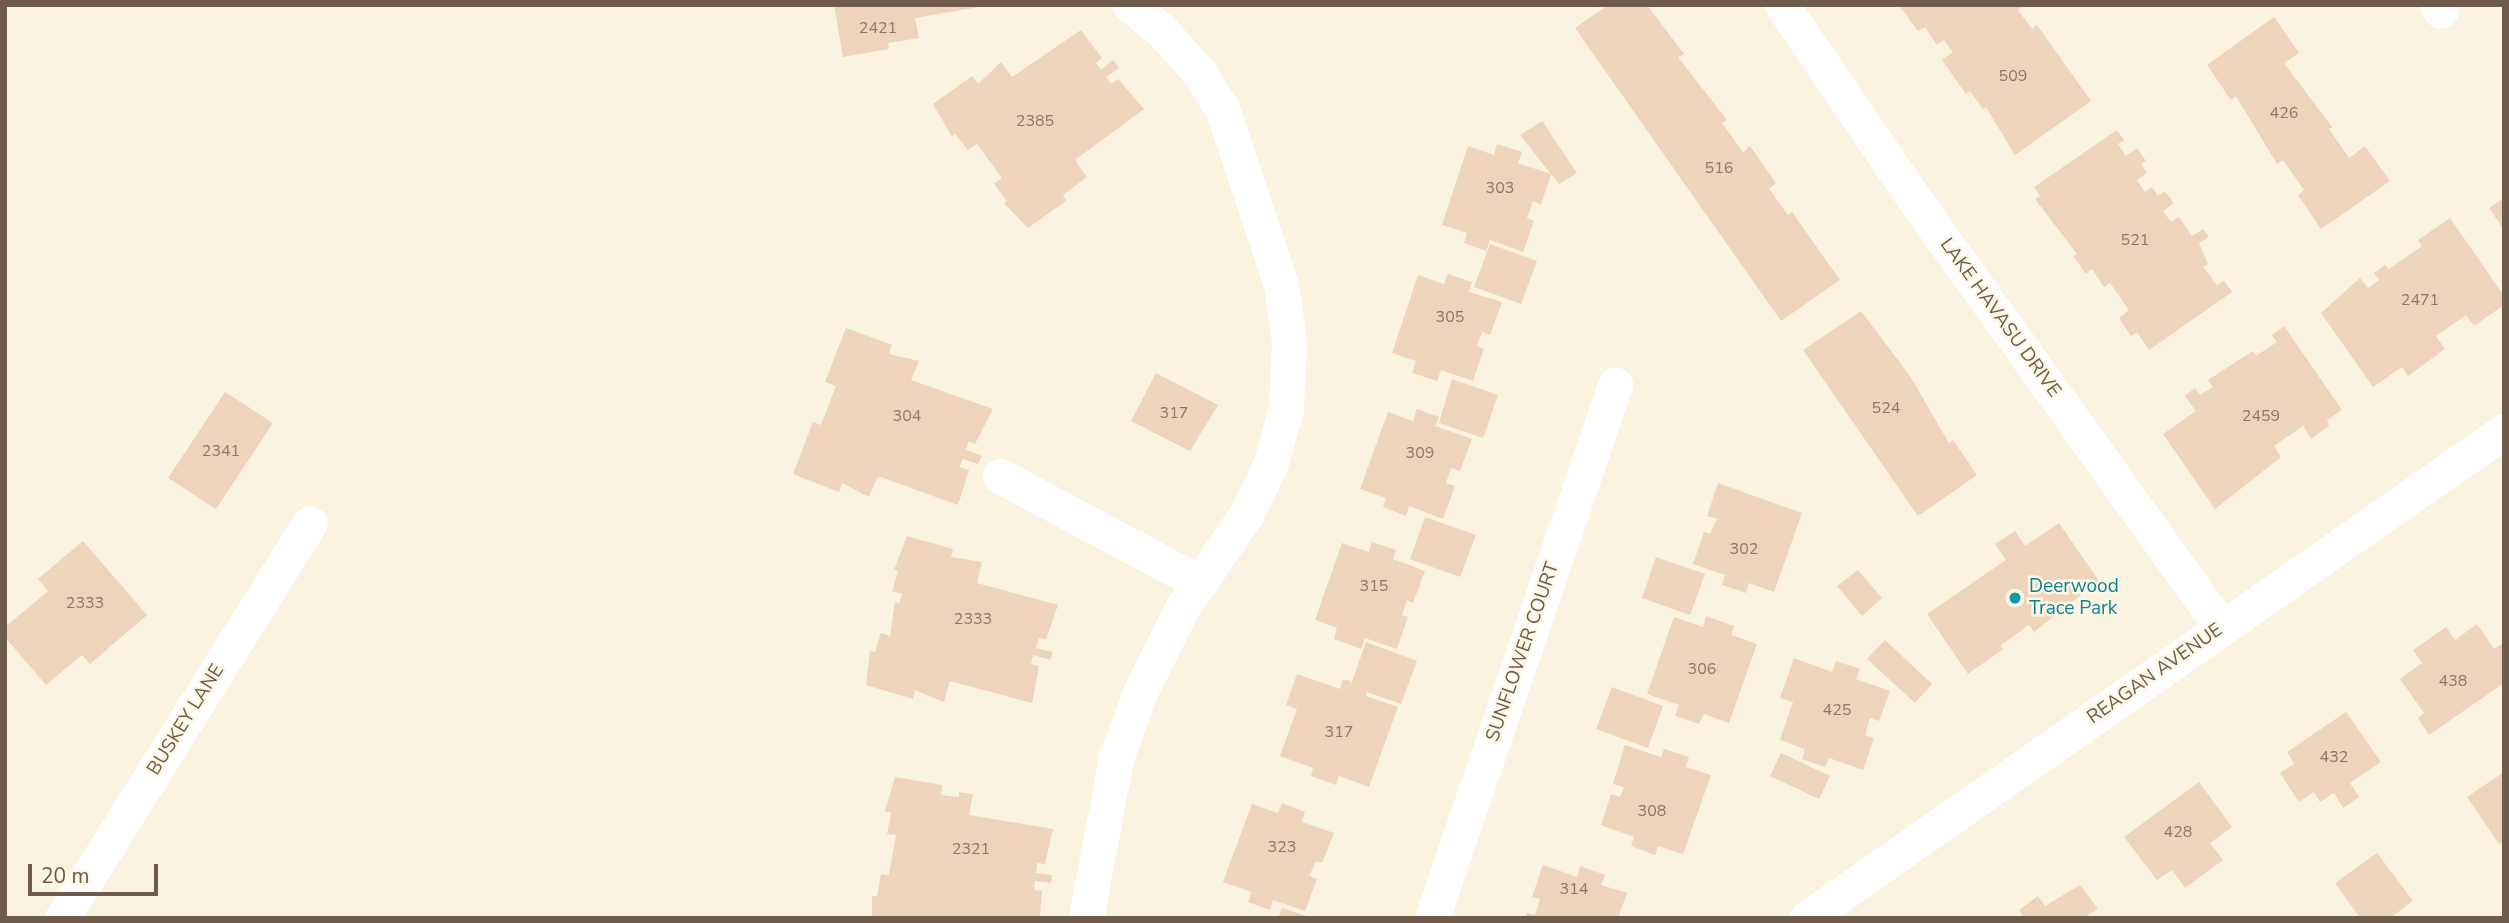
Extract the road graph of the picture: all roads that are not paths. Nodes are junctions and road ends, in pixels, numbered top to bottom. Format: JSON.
{"nodes":[{"id":1,"x":1130,"y":5,"type":"edge"},
{"id":2,"x":1782,"y":5,"type":"edge"},
{"id":3,"x":1615,"y":385,"type":"dead end"},
{"id":4,"x":2504,"y":431,"type":"edge"},
{"id":5,"x":1000,"y":476,"type":"dead end"},
{"id":6,"x":310,"y":523,"type":"dead end"},
{"id":7,"x":1200,"y":583,"type":"junction"},
{"id":8,"x":2222,"y":628,"type":"junction"},
{"id":9,"x":62,"y":918,"type":"edge"},
{"id":10,"x":1086,"y":918,"type":"edge"},
{"id":11,"x":1432,"y":918,"type":"edge"},
{"id":12,"x":1807,"y":918,"type":"edge"}],
"edges":[{"from":1,"to":7,"type":"street"},
{"from":2,"to":8,"type":"street","name":"LAKE HAVASU DRIVE"},
{"from":3,"to":11,"type":"street","name":"SUNFLOWER COURT"},
{"from":4,"to":8,"type":"street","name":"REAGAN AVENUE"},
{"from":5,"to":7,"type":"street"},
{"from":6,"to":9,"type":"street","name":"BUSKEY LANE"},
{"from":7,"to":10,"type":"street"},
{"from":8,"to":12,"type":"street","name":"REAGAN AVENUE"}]}
